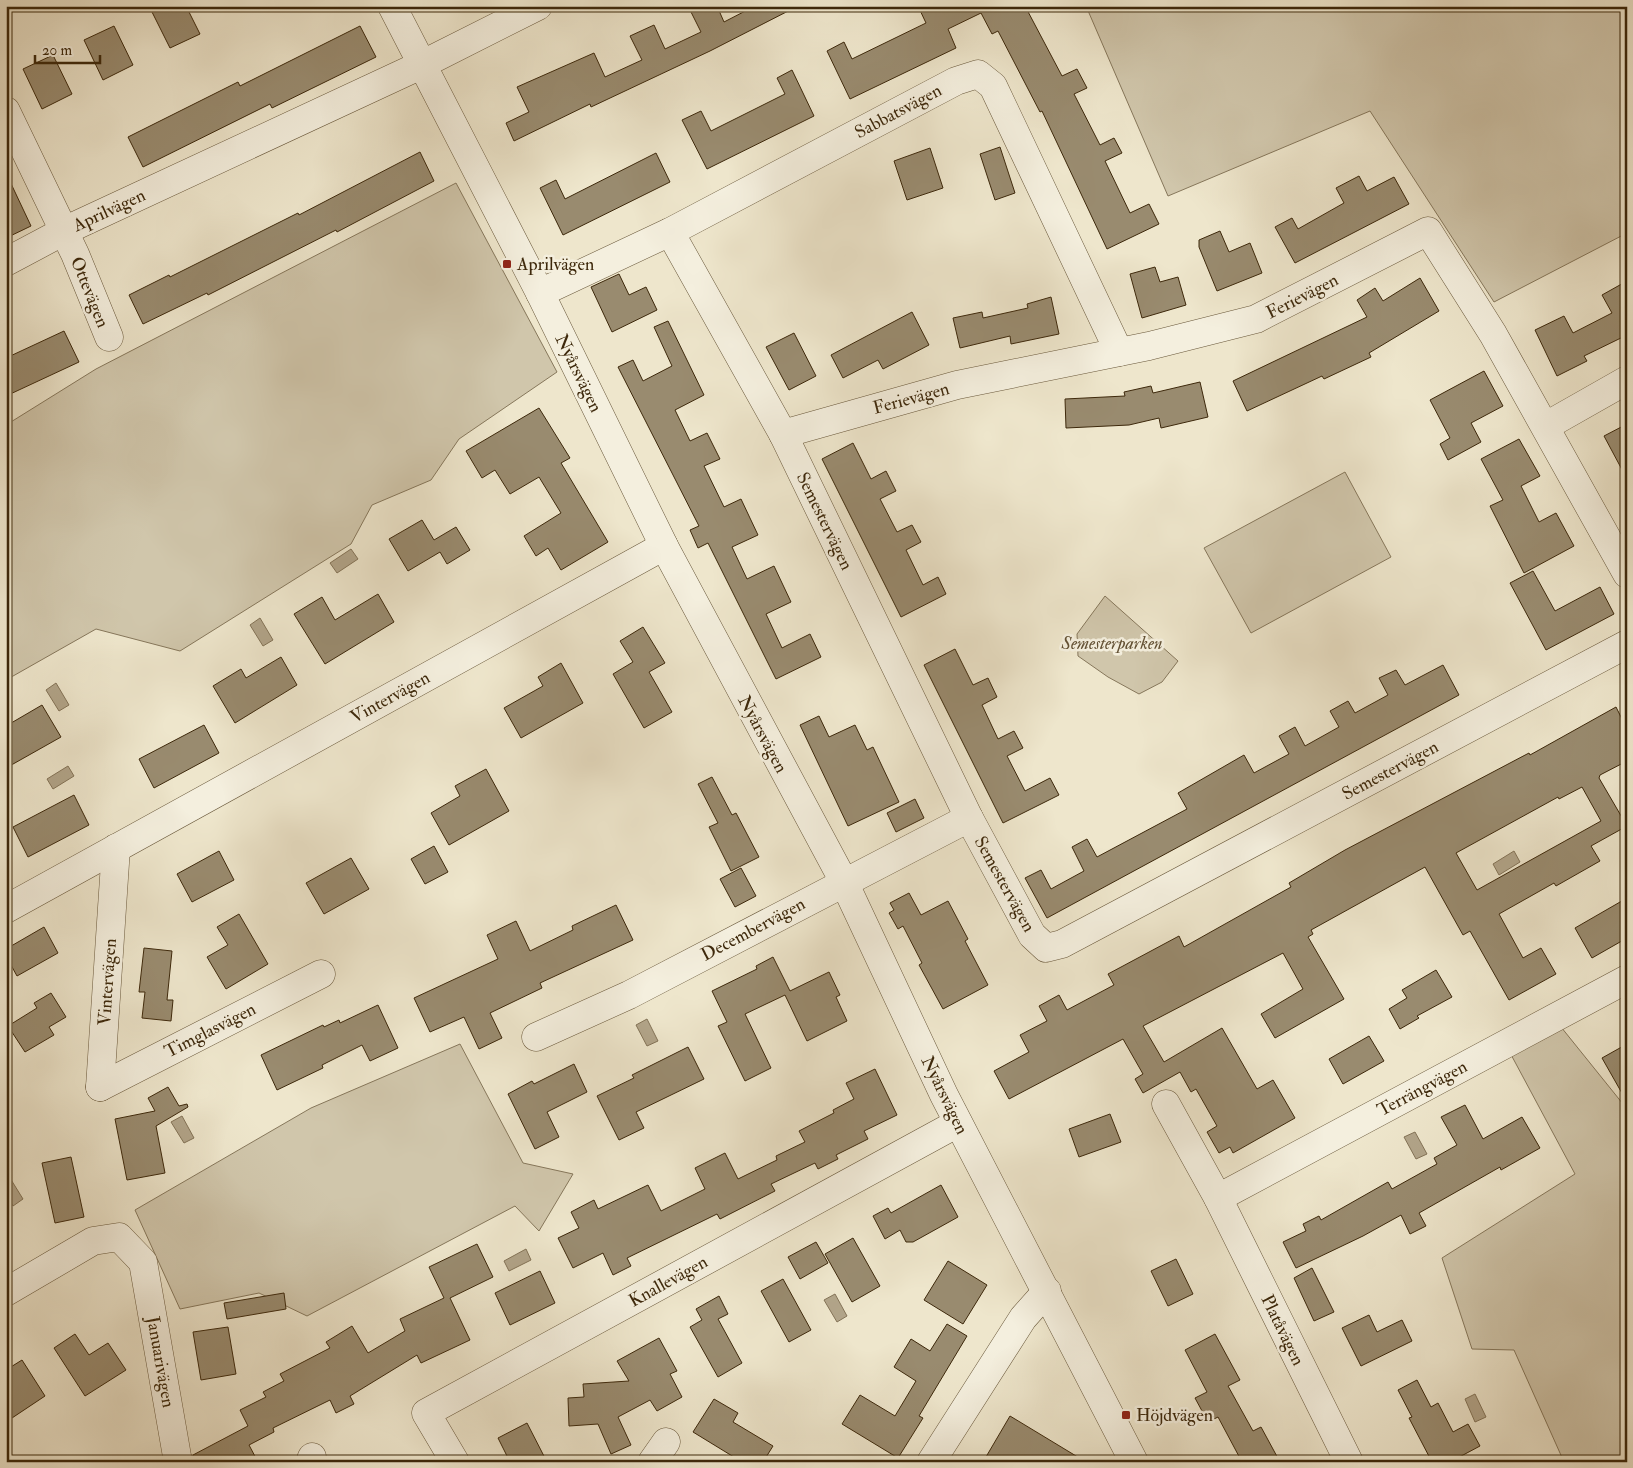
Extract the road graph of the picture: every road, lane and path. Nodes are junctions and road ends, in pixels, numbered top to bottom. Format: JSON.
{"nodes":[{"id":1,"x":392,"y":6,"type":"edge"},
{"id":2,"x":538,"y":6,"type":"edge"},
{"id":3,"x":421,"y":65,"type":"junction"},
{"id":4,"x":6,"y":112,"type":"edge"},
{"id":5,"x":64,"y":232,"type":"junction"},
{"id":6,"x":670,"y":232,"type":"junction"},
{"id":7,"x":6,"y":262,"type":"edge"},
{"id":8,"x":540,"y":293,"type":"junction"},
{"id":9,"x":109,"y":337,"type":"dead end"},
{"id":10,"x":1119,"y":352,"type":"junction"},
{"id":11,"x":1627,"y":380,"type":"edge"},
{"id":12,"x":1546,"y":426,"type":"junction"},
{"id":13,"x":783,"y":434,"type":"junction"},
{"id":14,"x":664,"y":546,"type":"junction"},
{"id":15,"x":1627,"y":574,"type":"edge"},
{"id":16,"x":1627,"y":644,"type":"edge"},
{"id":17,"x":969,"y":818,"type":"junction"},
{"id":18,"x":116,"y":848,"type":"junction"},
{"id":19,"x":844,"y":882,"type":"junction"},
{"id":20,"x":6,"y":909,"type":"edge"},
{"id":21,"x":321,"y":974,"type":"dead end"},
{"id":22,"x":1627,"y":978,"type":"edge"},
{"id":23,"x":536,"y":1037,"type":"dead end"},
{"id":24,"x":100,"y":1087,"type":"joint"},
{"id":25,"x":1166,"y":1104,"type":"dead end"},
{"id":26,"x":958,"y":1123,"type":"junction"},
{"id":27,"x":1218,"y":1198,"type":"junction"},
{"id":28,"x":1047,"y":1291,"type":"junction"},
{"id":29,"x":6,"y":1292,"type":"edge"},
{"id":30,"x":178,"y":1462,"type":"edge"},
{"id":31,"x":455,"y":1462,"type":"edge"},
{"id":32,"x":931,"y":1462,"type":"edge"},
{"id":33,"x":1134,"y":1462,"type":"edge"},
{"id":34,"x":1349,"y":1462,"type":"edge"}],
"edges":[{"from":1,"to":3,"type":"street","name":"Nyårsvägen"},
{"from":2,"to":3,"type":"street","name":"Aprilvägen"},
{"from":3,"to":5,"type":"street","name":"Aprilvägen"},
{"from":3,"to":8,"type":"street","name":"Nyårsvägen"},
{"from":4,"to":5,"type":"street","name":"Ottevägen"},
{"from":5,"to":7,"type":"street","name":"Aprilvägen"},
{"from":5,"to":9,"type":"street","name":"Ottevägen"},
{"from":6,"to":8,"type":"street","name":"Sabbatsvägen"},
{"from":6,"to":10,"type":"street","name":"Sabbatsvägen"},
{"from":6,"to":13,"type":"street","name":"Semestervägen"},
{"from":8,"to":14,"type":"street","name":"Nyårsvägen"},
{"from":10,"to":12,"type":"street","name":"Ferievägen"},
{"from":10,"to":13,"type":"street","name":"Ferievägen"},
{"from":11,"to":12,"type":"street"},
{"from":12,"to":15,"type":"street","name":"Ferievägen"},
{"from":13,"to":17,"type":"street","name":"Semestervägen"},
{"from":14,"to":18,"type":"street","name":"Vintervägen"},
{"from":14,"to":19,"type":"street","name":"Nyårsvägen"},
{"from":16,"to":17,"type":"street","name":"Semestervägen"},
{"from":17,"to":19,"type":"street","name":"Decembervägen"},
{"from":18,"to":20,"type":"street","name":"Vintervägen"},
{"from":18,"to":24,"type":"street","name":"Vintervägen"},
{"from":19,"to":23,"type":"street","name":"Decembervägen"},
{"from":19,"to":26,"type":"street","name":"Nyårsvägen"},
{"from":21,"to":24,"type":"street","name":"Timglasvägen"},
{"from":22,"to":27,"type":"street","name":"Terrängvägen"},
{"from":25,"to":27,"type":"street","name":"Platåvägen"},
{"from":26,"to":28,"type":"street","name":"Nyårsvägen"},
{"from":26,"to":31,"type":"street","name":"Knallevägen"},
{"from":27,"to":34,"type":"street","name":"Platåvägen"},
{"from":28,"to":32,"type":"street"},
{"from":28,"to":33,"type":"street","name":"Nyårsvägen"},
{"from":29,"to":30,"type":"street","name":"Januarivägen"}]}
